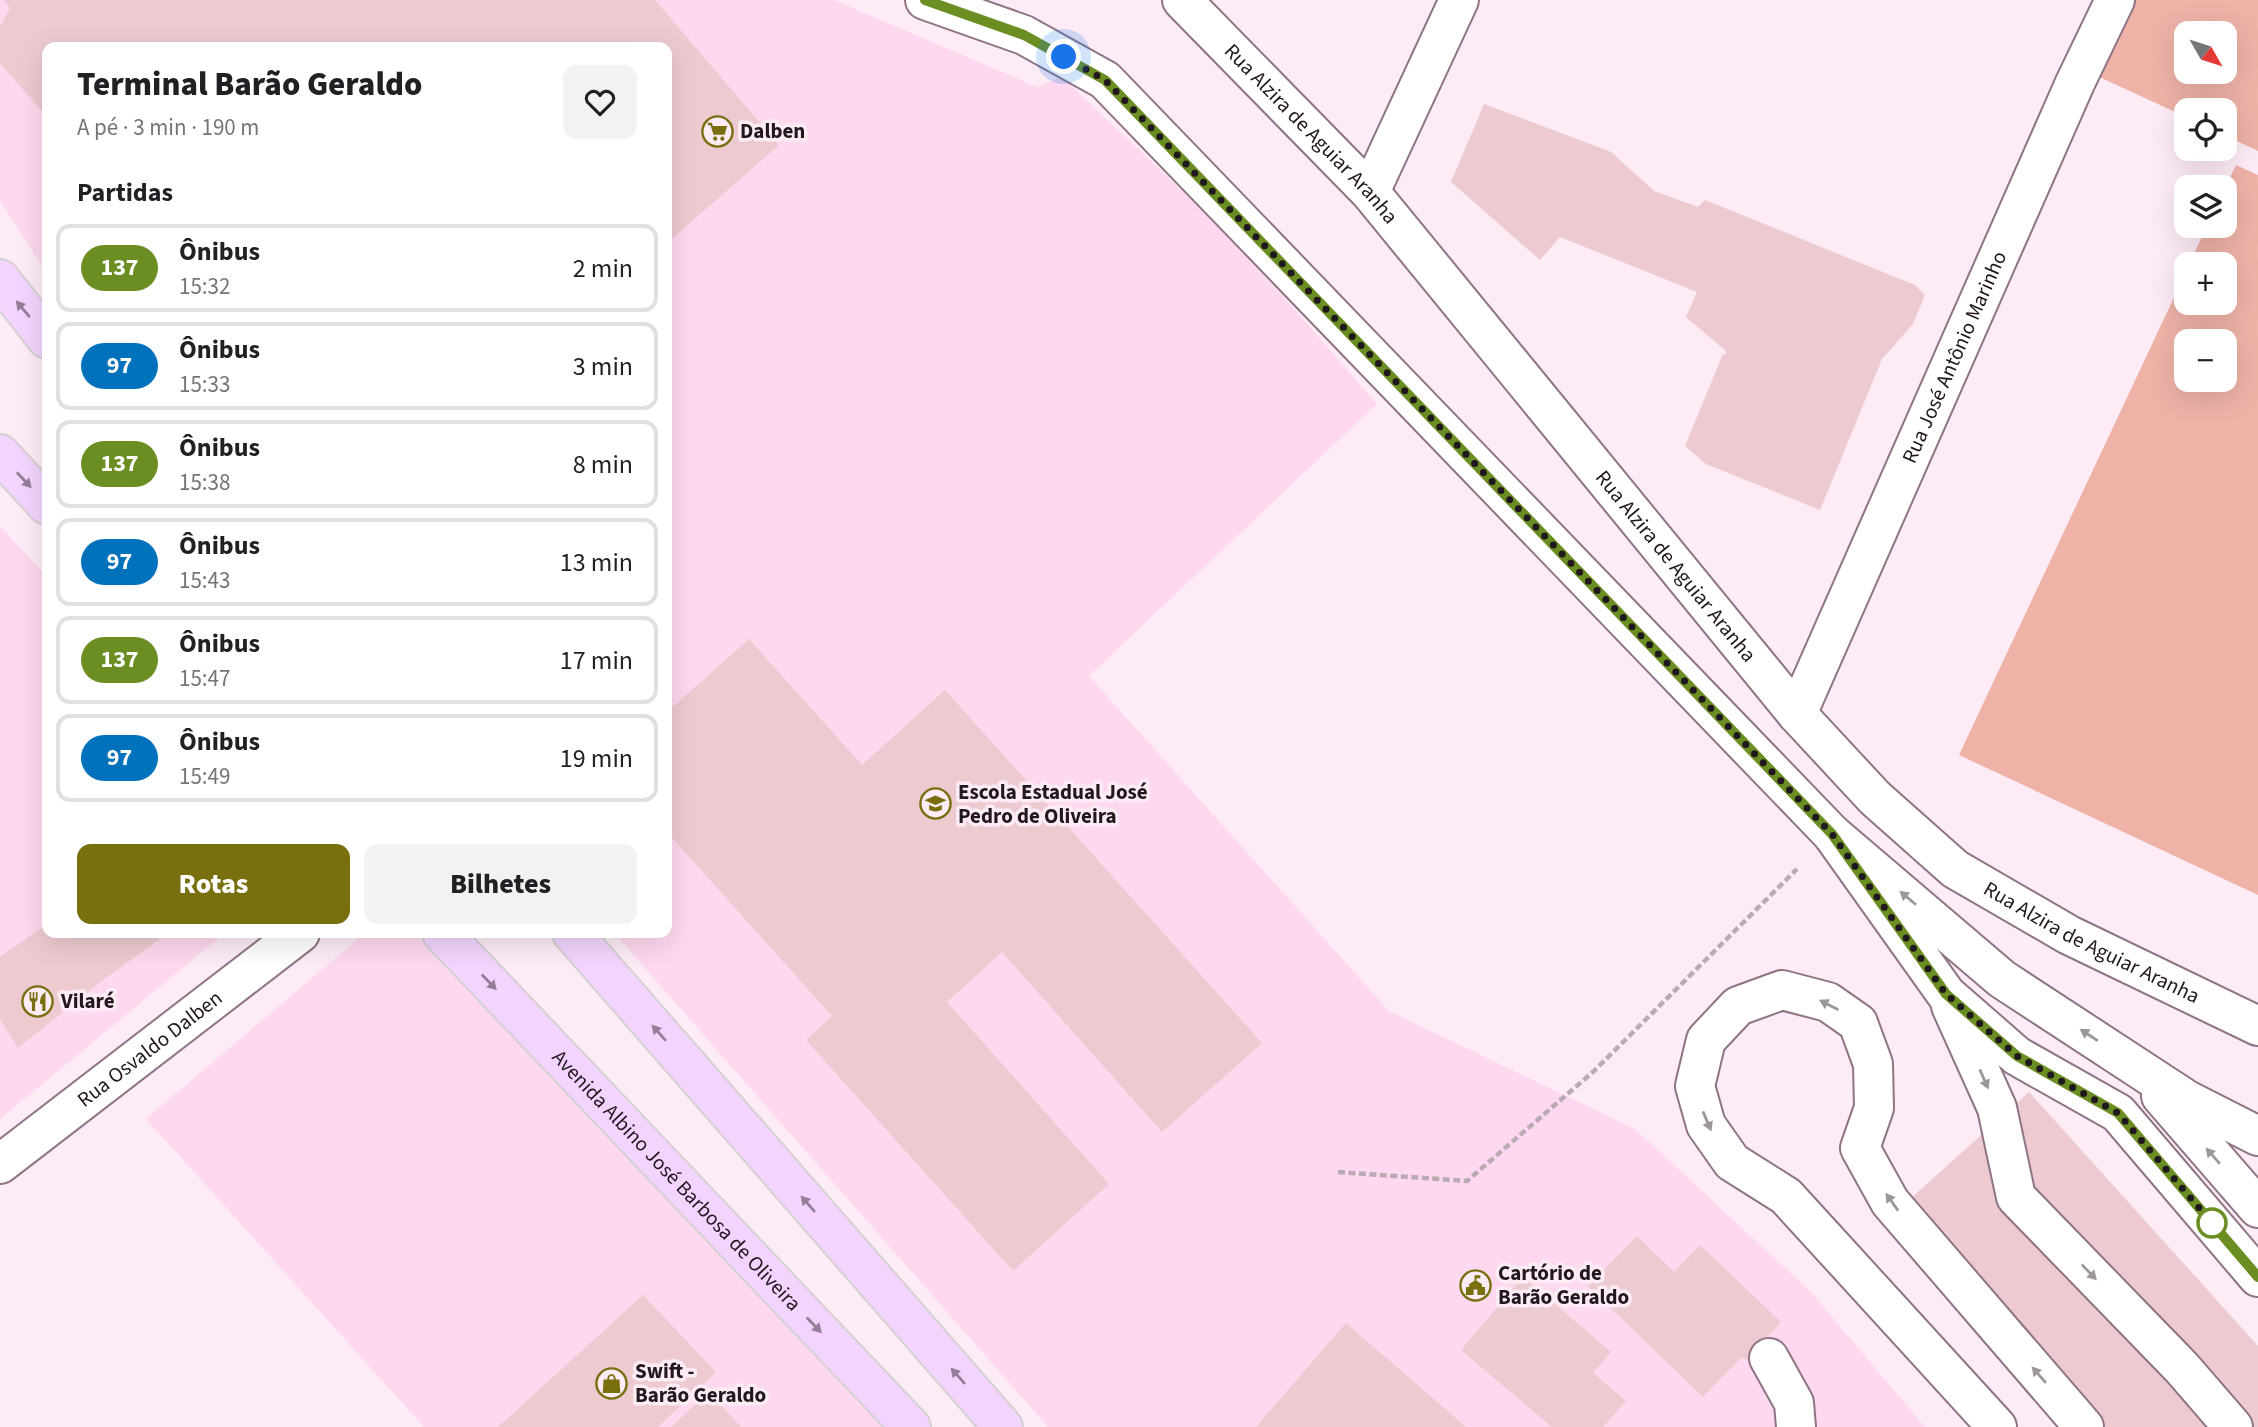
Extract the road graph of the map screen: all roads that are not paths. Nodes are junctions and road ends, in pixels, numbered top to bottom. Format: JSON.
{"nodes":[{"id":1,"x":925,"y":0,"type":"edge"},
{"id":2,"x":1182,"y":0,"type":"edge"},
{"id":3,"x":1459,"y":0,"type":"edge"},
{"id":4,"x":2115,"y":0,"type":"edge"},
{"id":5,"x":1024,"y":17,"type":"edge"},
{"id":6,"x":1370,"y":192,"type":"junction"},
{"id":7,"x":0,"y":279,"type":"edge"},
{"id":8,"x":42,"y":333,"type":"edge"},
{"id":9,"x":0,"y":454,"type":"edge"},
{"id":10,"x":42,"y":500,"type":"edge"},
{"id":11,"x":1797,"y":714,"type":"junction"},
{"id":12,"x":1832,"y":834,"type":"junction"},
{"id":13,"x":294,"y":938,"type":"edge"},
{"id":14,"x":447,"y":938,"type":"edge"},
{"id":15,"x":576,"y":938,"type":"edge"},
{"id":16,"x":1946,"y":994,"type":"junction"},
{"id":17,"x":2258,"y":1026,"type":"edge"},
{"id":18,"x":2135,"y":1066,"type":"junction"},
{"id":19,"x":2258,"y":1136,"type":"edge"},
{"id":20,"x":0,"y":1164,"type":"edge"},
{"id":21,"x":2258,"y":1208,"type":"edge"},
{"id":22,"x":2258,"y":1278,"type":"edge"},
{"id":23,"x":1769,"y":1358,"type":"dead end"},
{"id":24,"x":911,"y":1427,"type":"edge"},
{"id":25,"x":1003,"y":1427,"type":"edge"},
{"id":26,"x":1796,"y":1427,"type":"edge"},
{"id":27,"x":1997,"y":1427,"type":"edge"},
{"id":28,"x":2084,"y":1427,"type":"edge"},
{"id":29,"x":2233,"y":1427,"type":"edge"}],
"edges":[{"from":1,"to":5,"type":"street"},
{"from":2,"to":6,"type":"street","name":"Rua Alzira de Aguiar Aranha"},
{"from":3,"to":6,"type":"street"},
{"from":4,"to":11,"type":"street","name":"Rua José Antônio Marinho"},
{"from":5,"to":12,"type":"street"},
{"from":6,"to":11,"type":"street","name":"Rua Alzira de Aguiar Aranha"},
{"from":8,"to":7,"type":"main road","one_way":true},
{"from":9,"to":10,"type":"main road","one_way":true},
{"from":11,"to":17,"type":"street","name":"Rua Alzira de Aguiar Aranha"},
{"from":12,"to":16,"type":"street"},
{"from":18,"to":12,"type":"street","one_way":true},
{"from":13,"to":20,"type":"street","name":"Rua Osvaldo Dalben"},
{"from":14,"to":24,"type":"main road","name":"Avenida Albino José Barbosa de Oliveira","one_way":true},
{"from":25,"to":15,"type":"main road","one_way":true},
{"from":16,"to":22,"type":"street"},
{"from":16,"to":29,"type":"street","one_way":true},
{"from":18,"to":19,"type":"street"},
{"from":21,"to":18,"type":"street","one_way":true},
{"from":23,"to":26,"type":"street"},
{"from":28,"to":27,"type":"street","one_way":true}]}
